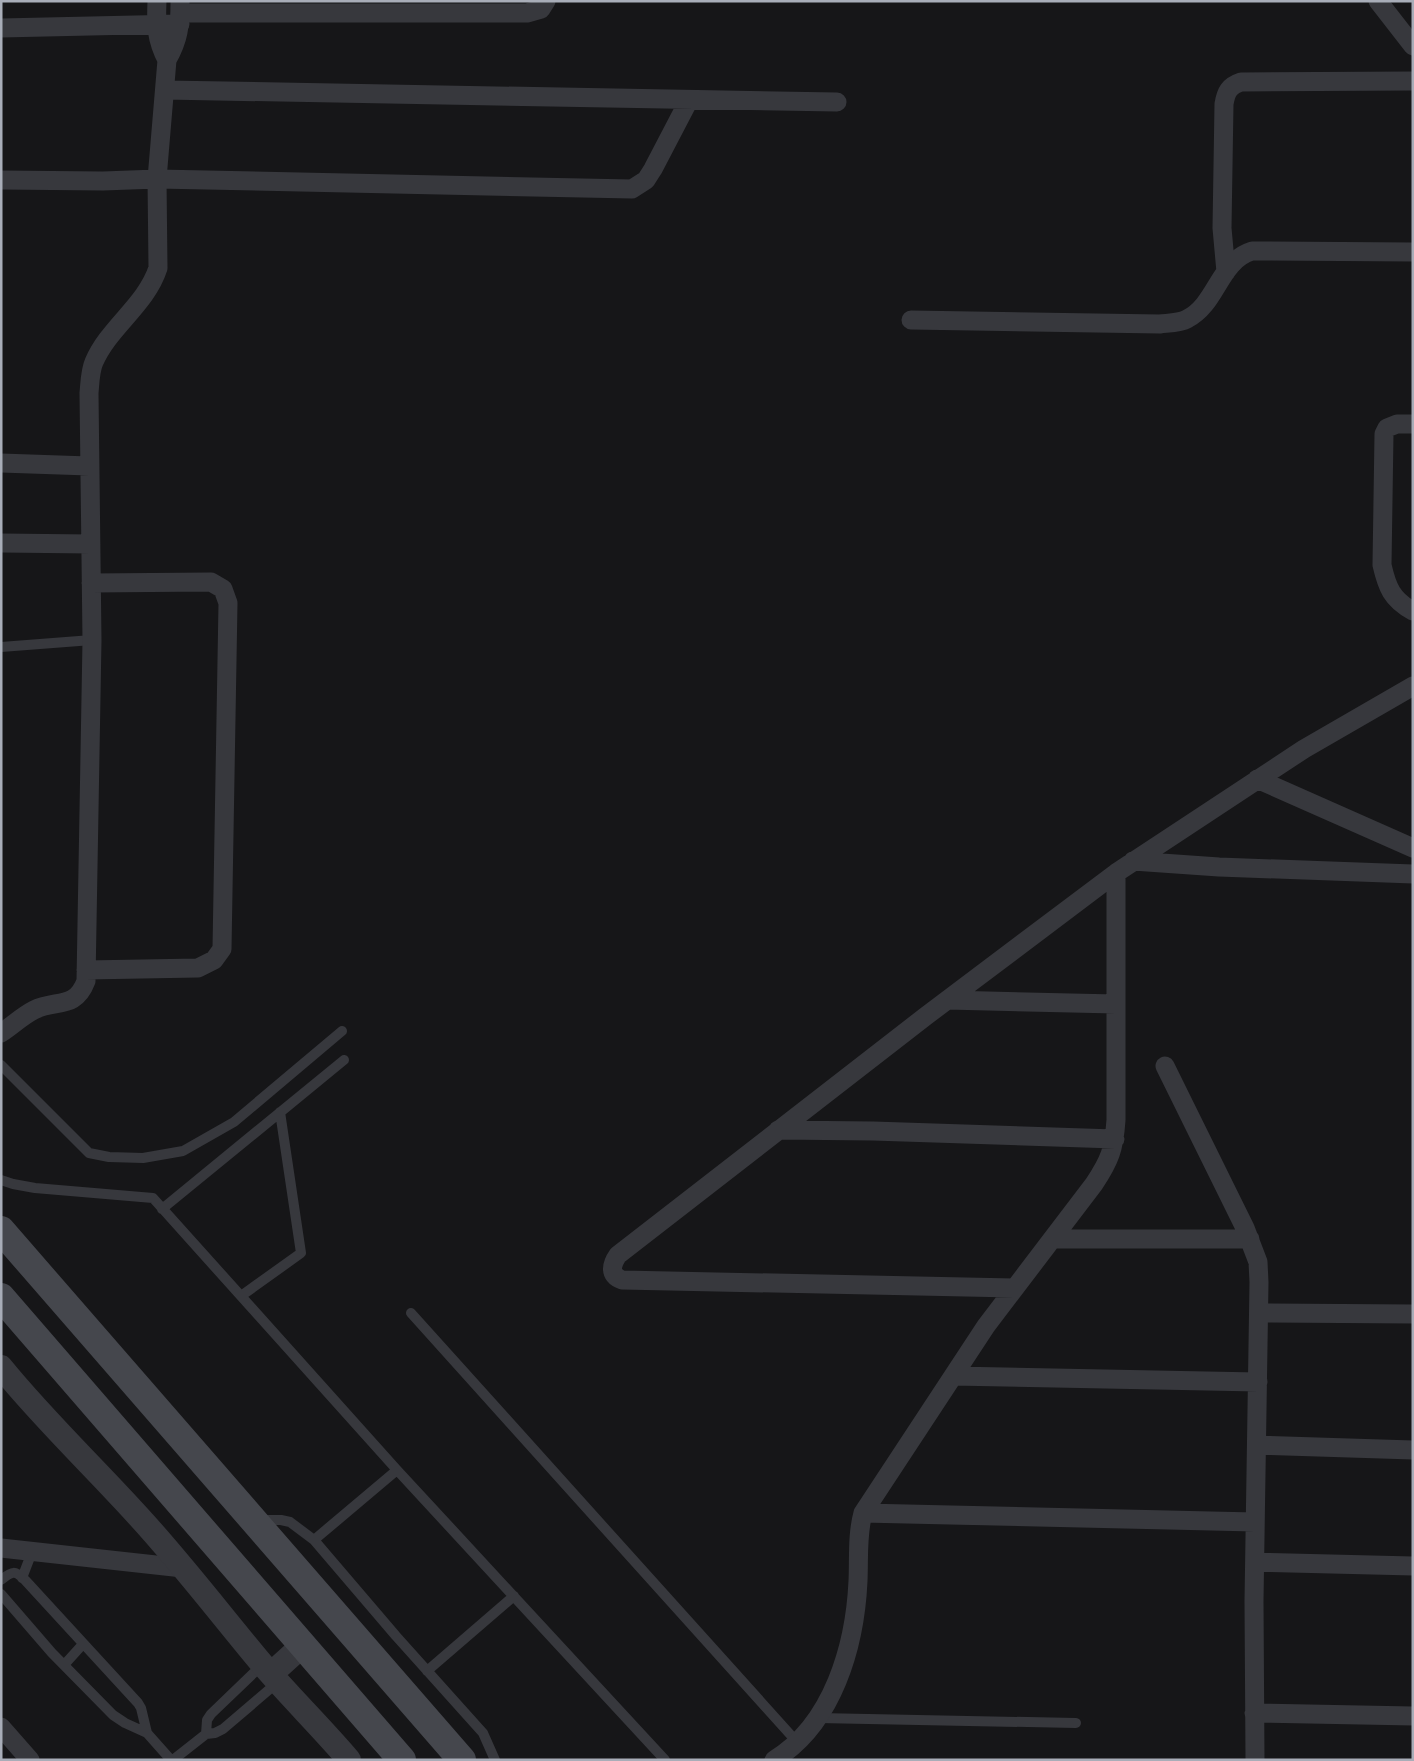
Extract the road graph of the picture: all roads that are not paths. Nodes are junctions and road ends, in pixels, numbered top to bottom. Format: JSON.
{"nodes":[{"id":1,"x":157,"y":1,"type":"edge"},
{"id":2,"x":546,"y":1,"type":"edge"},
{"id":3,"x":1378,"y":1,"type":"edge"},
{"id":4,"x":180,"y":13,"type":"edge"},
{"id":5,"x":156,"y":25,"type":"junction"},
{"id":6,"x":1,"y":28,"type":"edge"},
{"id":7,"x":1413,"y":46,"type":"edge"},
{"id":8,"x":167,"y":60,"type":"junction"},
{"id":9,"x":1413,"y":80,"type":"edge"},
{"id":10,"x":164,"y":90,"type":"junction"},
{"id":11,"x":688,"y":100,"type":"junction"},
{"id":12,"x":837,"y":102,"type":"dead end"},
{"id":13,"x":157,"y":179,"type":"junction"},
{"id":14,"x":1,"y":180,"type":"edge"},
{"id":15,"x":1413,"y":252,"type":"edge"},
{"id":16,"x":1226,"y":272,"type":"junction"},
{"id":17,"x":911,"y":320,"type":"dead end"},
{"id":18,"x":1413,"y":424,"type":"edge"},
{"id":19,"x":1,"y":463,"type":"edge"},
{"id":20,"x":90,"y":466,"type":"junction"},
{"id":21,"x":1,"y":543,"type":"edge"},
{"id":22,"x":91,"y":544,"type":"junction"},
{"id":23,"x":91,"y":583,"type":"junction"},
{"id":24,"x":1413,"y":612,"type":"edge"},
{"id":25,"x":92,"y":640,"type":"junction"},
{"id":26,"x":1,"y":647,"type":"edge"},
{"id":27,"x":1413,"y":686,"type":"edge"},
{"id":28,"x":1257,"y":779,"type":"junction"},
{"id":29,"x":1413,"y":848,"type":"edge"},
{"id":30,"x":1133,"y":861,"type":"junction"},
{"id":31,"x":1116,"y":873,"type":"junction"},
{"id":32,"x":1413,"y":874,"type":"edge"},
{"id":33,"x":86,"y":970,"type":"junction"},
{"id":34,"x":947,"y":1000,"type":"junction"},
{"id":35,"x":1116,"y":1004,"type":"junction"},
{"id":36,"x":342,"y":1031,"type":"dead end"},
{"id":37,"x":1,"y":1033,"type":"edge"},
{"id":38,"x":344,"y":1060,"type":"dead end"},
{"id":39,"x":1,"y":1065,"type":"edge"},
{"id":40,"x":1165,"y":1066,"type":"dead end"},
{"id":41,"x":280,"y":1112,"type":"junction"},
{"id":42,"x":778,"y":1130,"type":"junction"},
{"id":43,"x":1115,"y":1139,"type":"junction"},
{"id":44,"x":1,"y":1180,"type":"edge"},
{"id":45,"x":162,"y":1209,"type":"junction"},
{"id":46,"x":1,"y":1230,"type":"edge"},
{"id":47,"x":1052,"y":1239,"type":"junction"},
{"id":48,"x":1250,"y":1239,"type":"junction"},
{"id":49,"x":1014,"y":1288,"type":"junction"},
{"id":50,"x":1,"y":1296,"type":"edge"},
{"id":51,"x":241,"y":1296,"type":"junction"},
{"id":52,"x":411,"y":1313,"type":"dead end"},
{"id":53,"x":1258,"y":1313,"type":"junction"},
{"id":54,"x":1413,"y":1314,"type":"edge"},
{"id":55,"x":97,"y":1341,"type":"junction"},
{"id":56,"x":1,"y":1367,"type":"edge"},
{"id":57,"x":66,"y":1371,"type":"junction"},
{"id":58,"x":953,"y":1376,"type":"junction"},
{"id":59,"x":1258,"y":1382,"type":"junction"},
{"id":60,"x":1257,"y":1445,"type":"junction"},
{"id":61,"x":1413,"y":1450,"type":"edge"},
{"id":62,"x":397,"y":1470,"type":"junction"},
{"id":63,"x":863,"y":1513,"type":"junction"},
{"id":64,"x":254,"y":1520,"type":"junction"},
{"id":65,"x":1256,"y":1522,"type":"junction"},
{"id":66,"x":314,"y":1540,"type":"junction"},
{"id":67,"x":1,"y":1548,"type":"edge"},
{"id":68,"x":32,"y":1552,"type":"junction"},
{"id":69,"x":1255,"y":1562,"type":"junction"},
{"id":70,"x":1413,"y":1566,"type":"edge"},
{"id":71,"x":183,"y":1568,"type":"junction"},
{"id":72,"x":22,"y":1578,"type":"junction"},
{"id":73,"x":1,"y":1580,"type":"edge"},
{"id":74,"x":1,"y":1594,"type":"edge"},
{"id":75,"x":514,"y":1596,"type":"junction"},
{"id":76,"x":83,"y":1644,"type":"junction"},
{"id":77,"x":303,"y":1645,"type":"junction"},
{"id":78,"x":64,"y":1665,"type":"junction"},
{"id":79,"x":427,"y":1671,"type":"junction"},
{"id":80,"x":271,"y":1673,"type":"junction"},
{"id":81,"x":1254,"y":1713,"type":"junction"},
{"id":82,"x":1413,"y":1716,"type":"edge"},
{"id":83,"x":818,"y":1718,"type":"junction"},
{"id":84,"x":1076,"y":1723,"type":"dead end"},
{"id":85,"x":1,"y":1727,"type":"edge"},
{"id":86,"x":147,"y":1733,"type":"junction"},
{"id":87,"x":206,"y":1734,"type":"junction"},
{"id":88,"x":797,"y":1742,"type":"junction"},
{"id":89,"x":30,"y":1760,"type":"edge"},
{"id":90,"x":172,"y":1760,"type":"edge"},
{"id":91,"x":349,"y":1760,"type":"edge"},
{"id":92,"x":402,"y":1760,"type":"edge"},
{"id":93,"x":462,"y":1760,"type":"edge"},
{"id":94,"x":495,"y":1760,"type":"edge"},
{"id":95,"x":665,"y":1760,"type":"edge"},
{"id":96,"x":774,"y":1760,"type":"edge"},
{"id":97,"x":1255,"y":1760,"type":"edge"}],
"edges":[{"from":1,"to":5,"type":"street"},
{"from":2,"to":4,"type":"street"},
{"from":3,"to":7,"type":"street"},
{"from":4,"to":5,"type":"street"},
{"from":4,"to":8,"type":"street"},
{"from":5,"to":6,"type":"street"},
{"from":5,"to":8,"type":"street"},
{"from":8,"to":10,"type":"street"},
{"from":9,"to":16,"type":"street"},
{"from":10,"to":11,"type":"street"},
{"from":10,"to":13,"type":"street"},
{"from":11,"to":12,"type":"street"},
{"from":11,"to":13,"type":"street"},
{"from":13,"to":14,"type":"street"},
{"from":13,"to":20,"type":"street"},
{"from":15,"to":16,"type":"street"},
{"from":16,"to":17,"type":"street"},
{"from":18,"to":24,"type":"street"},
{"from":19,"to":20,"type":"street"},
{"from":20,"to":22,"type":"street"},
{"from":21,"to":22,"type":"street"},
{"from":22,"to":23,"type":"street"},
{"from":23,"to":25,"type":"street"},
{"from":23,"to":33,"type":"street"},
{"from":25,"to":26,"type":"lane"},
{"from":25,"to":33,"type":"street"},
{"from":27,"to":28,"type":"street"},
{"from":28,"to":29,"type":"street"},
{"from":28,"to":30,"type":"street"},
{"from":30,"to":31,"type":"street"},
{"from":30,"to":32,"type":"street"},
{"from":31,"to":34,"type":"street"},
{"from":31,"to":35,"type":"street"},
{"from":33,"to":37,"type":"street"},
{"from":34,"to":35,"type":"street"},
{"from":34,"to":42,"type":"street"},
{"from":35,"to":43,"type":"street"},
{"from":36,"to":39,"type":"lane"},
{"from":38,"to":41,"type":"lane"},
{"from":40,"to":48,"type":"street"},
{"from":41,"to":45,"type":"lane"},
{"from":41,"to":51,"type":"lane"},
{"from":42,"to":43,"type":"street"},
{"from":42,"to":49,"type":"street"},
{"from":43,"to":47,"type":"street"},
{"from":44,"to":45,"type":"lane"},
{"from":45,"to":51,"type":"lane"},
{"from":46,"to":55,"type":"main road"},
{"from":47,"to":48,"type":"street"},
{"from":47,"to":49,"type":"street"},
{"from":48,"to":53,"type":"street"},
{"from":49,"to":58,"type":"street"},
{"from":50,"to":57,"type":"main road"},
{"from":51,"to":62,"type":"lane"},
{"from":52,"to":88,"type":"lane"},
{"from":53,"to":54,"type":"street"},
{"from":53,"to":59,"type":"street"},
{"from":55,"to":57,"type":"main road"},
{"from":55,"to":64,"type":"main road"},
{"from":56,"to":71,"type":"street"},
{"from":57,"to":77,"type":"main road"},
{"from":58,"to":59,"type":"street"},
{"from":58,"to":63,"type":"street"},
{"from":59,"to":60,"type":"street"},
{"from":60,"to":61,"type":"street"},
{"from":60,"to":65,"type":"street"},
{"from":62,"to":66,"type":"lane"},
{"from":62,"to":75,"type":"lane"},
{"from":63,"to":65,"type":"street"},
{"from":63,"to":83,"type":"street"},
{"from":64,"to":66,"type":"lane"},
{"from":64,"to":93,"type":"main road"},
{"from":65,"to":69,"type":"street"},
{"from":66,"to":79,"type":"lane"},
{"from":67,"to":68,"type":"street"},
{"from":68,"to":71,"type":"street"},
{"from":68,"to":72,"type":"lane"},
{"from":69,"to":70,"type":"street"},
{"from":69,"to":81,"type":"street"},
{"from":71,"to":80,"type":"street"},
{"from":72,"to":73,"type":"lane"},
{"from":72,"to":76,"type":"lane"},
{"from":74,"to":78,"type":"lane"},
{"from":75,"to":79,"type":"lane"},
{"from":75,"to":95,"type":"lane"},
{"from":76,"to":78,"type":"lane"},
{"from":76,"to":86,"type":"lane"},
{"from":77,"to":80,"type":"street"},
{"from":77,"to":92,"type":"main road"},
{"from":78,"to":86,"type":"lane"},
{"from":79,"to":94,"type":"lane"},
{"from":80,"to":87,"type":"lane"},
{"from":80,"to":87,"type":"lane"},
{"from":80,"to":91,"type":"street"},
{"from":81,"to":82,"type":"street"},
{"from":81,"to":97,"type":"street"},
{"from":83,"to":84,"type":"lane"},
{"from":83,"to":88,"type":"street"},
{"from":85,"to":89,"type":"street"},
{"from":86,"to":90,"type":"lane"},
{"from":87,"to":90,"type":"lane"},
{"from":88,"to":96,"type":"street"}]}
